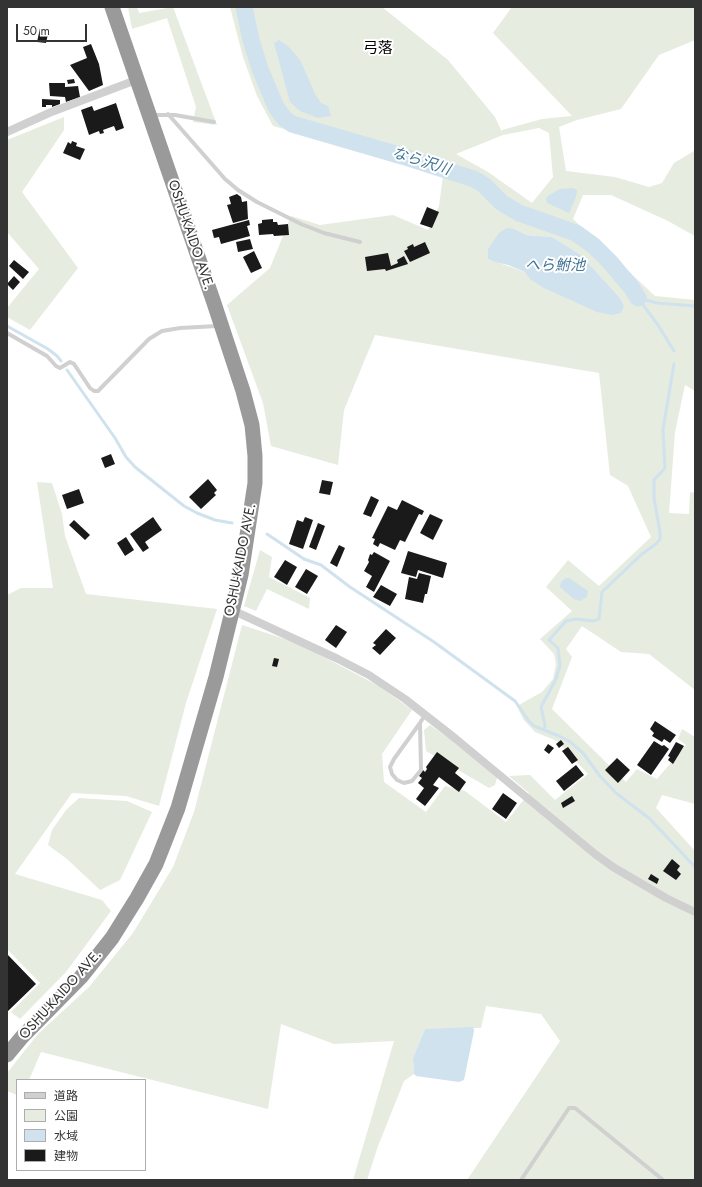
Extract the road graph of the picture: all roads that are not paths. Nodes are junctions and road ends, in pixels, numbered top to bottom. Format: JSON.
{"nodes":[{"id":1,"x":112,"y":7,"type":"edge"},
{"id":2,"x":136,"y":80,"type":"junction"},
{"id":3,"x":168,"y":114,"type":"junction"},
{"id":4,"x":149,"y":116,"type":"junction"},
{"id":5,"x":214,"y":122,"type":"dead end"},
{"id":6,"x":7,"y":132,"type":"edge"},
{"id":7,"x":360,"y":242,"type":"dead end"},
{"id":8,"x":222,"y":326,"type":"junction"},
{"id":9,"x":7,"y":333,"type":"edge"},
{"id":10,"x":232,"y":610,"type":"junction"},
{"id":11,"x":425,"y":715,"type":"junction"},
{"id":12,"x":420,"y":723,"type":"junction"},
{"id":13,"x":695,"y":912,"type":"edge"},
{"id":14,"x":7,"y":1055,"type":"edge"},
{"id":15,"x":521,"y":1180,"type":"edge"},
{"id":16,"x":663,"y":1180,"type":"edge"}],
"edges":[{"from":1,"to":2,"type":"highway","name":"OSHU-KAIDO AVE."},
{"from":2,"to":4,"type":"highway","name":"OSHU-KAIDO AVE."},
{"from":2,"to":6,"type":"street"},
{"from":3,"to":4,"type":"lane"},
{"from":3,"to":5,"type":"lane"},
{"from":3,"to":7,"type":"lane"},
{"from":4,"to":8,"type":"highway","name":"OSHU-KAIDO AVE."},
{"from":8,"to":9,"type":"lane"},
{"from":8,"to":10,"type":"highway","name":"OSHU-KAIDO AVE."},
{"from":10,"to":11,"type":"street"},
{"from":10,"to":14,"type":"highway","name":"OSHU-KAIDO AVE."},
{"from":11,"to":12,"type":"lane"},
{"from":11,"to":13,"type":"street"},
{"from":12,"to":12,"type":"lane"},
{"from":15,"to":16,"type":"lane"}]}
